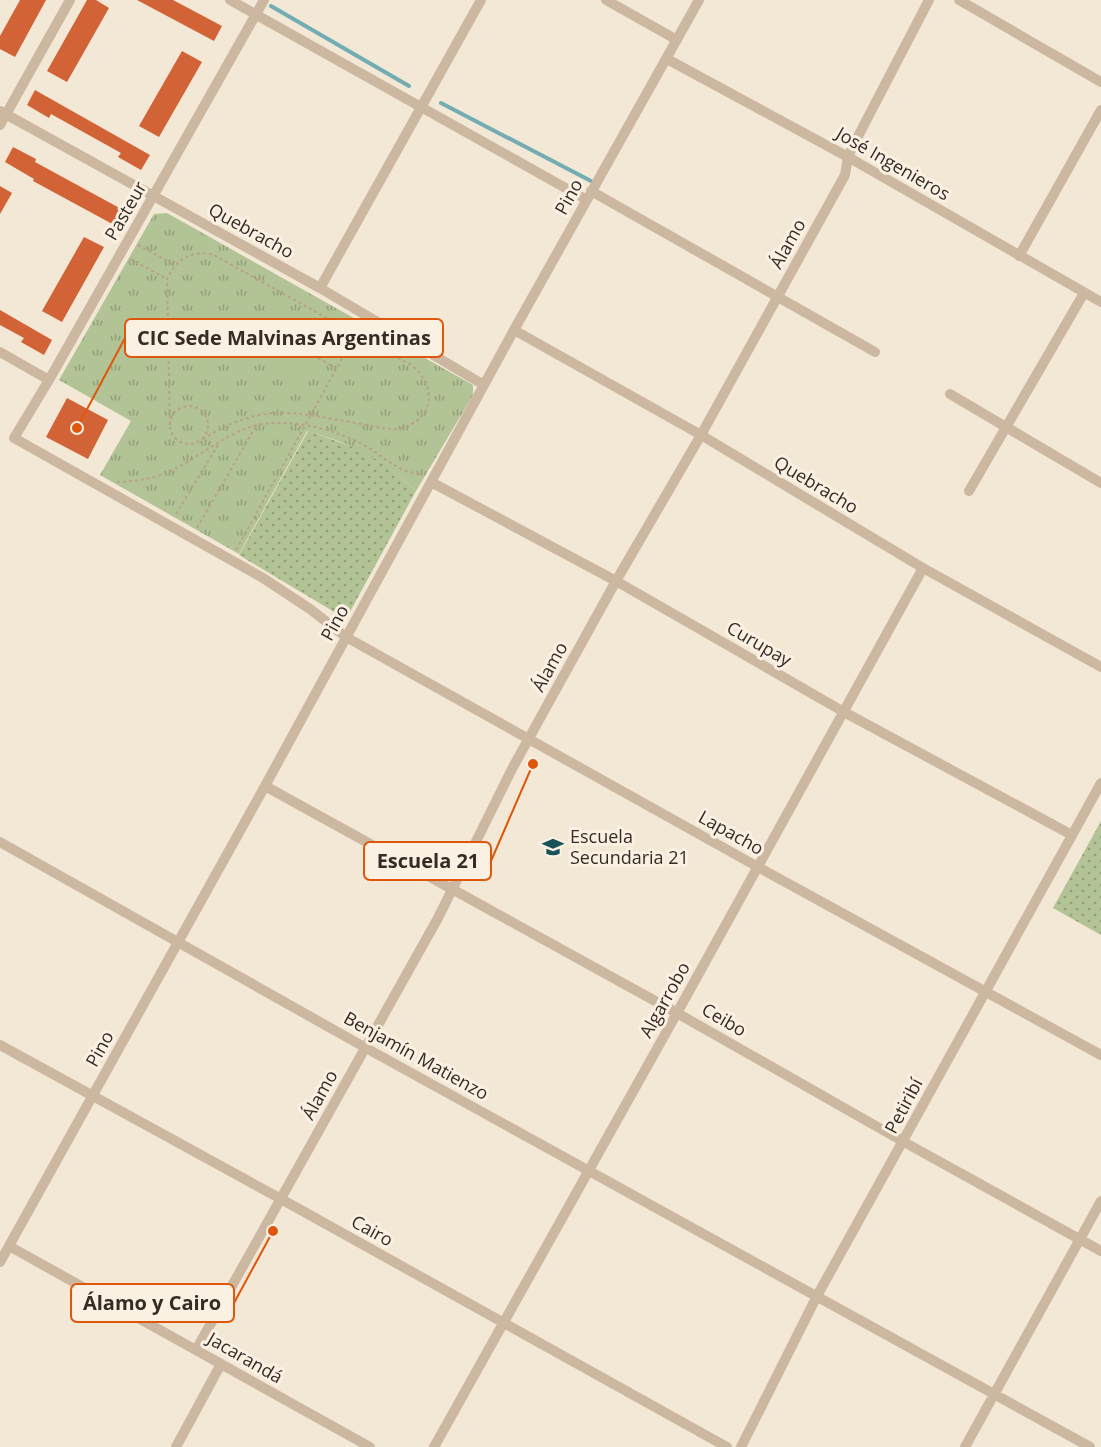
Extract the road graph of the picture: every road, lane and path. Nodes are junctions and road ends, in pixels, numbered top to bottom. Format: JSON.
{"nodes":[{"id":1,"x":70,"y":0,"type":"edge"},
{"id":2,"x":230,"y":0,"type":"edge"},
{"id":3,"x":264,"y":0,"type":"edge"},
{"id":4,"x":482,"y":0,"type":"edge"},
{"id":5,"x":606,"y":0,"type":"edge"},
{"id":6,"x":699,"y":0,"type":"edge"},
{"id":7,"x":929,"y":0,"type":"edge"},
{"id":8,"x":959,"y":0,"type":"edge"},
{"id":9,"x":256,"y":14,"type":"junction"},
{"id":10,"x":677,"y":40,"type":"junction"},
{"id":11,"x":667,"y":59,"type":"junction"},
{"id":12,"x":1101,"y":82,"type":"edge"},
{"id":13,"x":421,"y":106,"type":"junction"},
{"id":14,"x":1101,"y":110,"type":"edge"},
{"id":15,"x":3,"y":112,"type":"edge"},
{"id":16,"x":0,"y":125,"type":"edge"},
{"id":17,"x":848,"y":157,"type":"junction"},
{"id":18,"x":589,"y":195,"type":"junction"},
{"id":19,"x":153,"y":196,"type":"junction"},
{"id":20,"x":128,"y":240,"type":"junction"},
{"id":21,"x":121,"y":254,"type":"junction"},
{"id":22,"x":1020,"y":256,"type":"junction"},
{"id":23,"x":175,"y":265,"type":"junction"},
{"id":24,"x":167,"y":279,"type":"junction"},
{"id":25,"x":320,"y":288,"type":"junction"},
{"id":26,"x":1084,"y":293,"type":"junction"},
{"id":27,"x":778,"y":297,"type":"junction"},
{"id":28,"x":1101,"y":302,"type":"edge"},
{"id":29,"x":366,"y":315,"type":"junction"},
{"id":30,"x":514,"y":330,"type":"junction"},
{"id":31,"x":355,"y":334,"type":"junction"},
{"id":32,"x":0,"y":352,"type":"edge"},
{"id":33,"x":875,"y":352,"type":"dead end"},
{"id":34,"x":318,"y":358,"type":"dead end"},
{"id":35,"x":336,"y":368,"type":"junction"},
{"id":36,"x":50,"y":380,"type":"junction"},
{"id":37,"x":484,"y":385,"type":"junction"},
{"id":38,"x":950,"y":394,"type":"dead end"},
{"id":39,"x":310,"y":415,"type":"junction"},
{"id":40,"x":170,"y":424,"type":"junction"},
{"id":41,"x":305,"y":425,"type":"junction"},
{"id":42,"x":256,"y":426,"type":"junction"},
{"id":43,"x":1006,"y":427,"type":"junction"},
{"id":44,"x":701,"y":435,"type":"junction"},
{"id":45,"x":14,"y":438,"type":"joint"},
{"id":46,"x":203,"y":439,"type":"junction"},
{"id":47,"x":219,"y":442,"type":"junction"},
{"id":48,"x":433,"y":477,"type":"junction"},
{"id":49,"x":1101,"y":483,"type":"edge"},
{"id":50,"x":96,"y":484,"type":"junction"},
{"id":51,"x":969,"y":491,"type":"dead end"},
{"id":52,"x":170,"y":525,"type":"junction"},
{"id":53,"x":192,"y":538,"type":"junction"},
{"id":54,"x":231,"y":560,"type":"junction"},
{"id":55,"x":923,"y":568,"type":"junction"},
{"id":56,"x":616,"y":581,"type":"junction"},
{"id":57,"x":346,"y":637,"type":"junction"},
{"id":58,"x":1101,"y":667,"type":"edge"},
{"id":59,"x":844,"y":712,"type":"junction"},
{"id":60,"x":530,"y":739,"type":"junction"},
{"id":61,"x":1101,"y":783,"type":"edge"},
{"id":62,"x":266,"y":786,"type":"junction"},
{"id":63,"x":1072,"y":835,"type":"junction"},
{"id":64,"x":0,"y":842,"type":"edge"},
{"id":65,"x":758,"y":867,"type":"junction"},
{"id":66,"x":452,"y":889,"type":"junction"},
{"id":67,"x":178,"y":942,"type":"junction"},
{"id":68,"x":985,"y":992,"type":"junction"},
{"id":69,"x":677,"y":1013,"type":"junction"},
{"id":70,"x":0,"y":1045,"type":"edge"},
{"id":71,"x":366,"y":1048,"type":"junction"},
{"id":72,"x":1101,"y":1055,"type":"edge"},
{"id":73,"x":93,"y":1097,"type":"junction"},
{"id":74,"x":904,"y":1142,"type":"junction"},
{"id":75,"x":588,"y":1170,"type":"junction"},
{"id":76,"x":281,"y":1199,"type":"junction"},
{"id":77,"x":1101,"y":1201,"type":"edge"},
{"id":78,"x":1080,"y":1239,"type":"junction"},
{"id":79,"x":9,"y":1246,"type":"junction"},
{"id":80,"x":1101,"y":1251,"type":"edge"},
{"id":81,"x":0,"y":1262,"type":"edge"},
{"id":82,"x":817,"y":1296,"type":"junction"},
{"id":83,"x":503,"y":1323,"type":"junction"},
{"id":84,"x":196,"y":1350,"type":"junction"},
{"id":85,"x":221,"y":1364,"type":"junction"},
{"id":86,"x":993,"y":1394,"type":"junction"},
{"id":87,"x":176,"y":1447,"type":"edge"},
{"id":88,"x":370,"y":1447,"type":"edge"},
{"id":89,"x":435,"y":1447,"type":"edge"},
{"id":90,"x":727,"y":1447,"type":"edge"},
{"id":91,"x":741,"y":1447,"type":"edge"},
{"id":92,"x":965,"y":1447,"type":"edge"},
{"id":93,"x":1090,"y":1447,"type":"edge"}],
"edges":[{"from":1,"to":15,"type":"street"},
{"from":2,"to":9,"type":"street"},
{"from":3,"to":9,"type":"street","name":"Pasteur"},
{"from":4,"to":13,"type":"street"},
{"from":5,"to":10,"type":"street"},
{"from":6,"to":10,"type":"street","name":"Pino"},
{"from":7,"to":17,"type":"street","name":"Álamo"},
{"from":8,"to":12,"type":"street"},
{"from":9,"to":13,"type":"street"},
{"from":9,"to":19,"type":"street","name":"Pasteur"},
{"from":10,"to":11,"type":"street","name":"Pino"},
{"from":11,"to":17,"type":"street","name":"José Ingenieros"},
{"from":11,"to":18,"type":"street","name":"Pino"},
{"from":13,"to":18,"type":"street"},
{"from":13,"to":25,"type":"street"},
{"from":14,"to":22,"type":"street"},
{"from":15,"to":16,"type":"street"},
{"from":15,"to":19,"type":"street","name":"Quebracho"},
{"from":17,"to":22,"type":"street","name":"José Ingenieros"},
{"from":17,"to":27,"type":"street","name":"Álamo"},
{"from":18,"to":27,"type":"street"},
{"from":18,"to":30,"type":"street","name":"Pino"},
{"from":19,"to":20,"type":"street","name":"Pasteur"},
{"from":19,"to":25,"type":"street","name":"Quebracho"},
{"from":20,"to":21,"type":"street","name":"Pasteur"},
{"from":20,"to":23,"type":"path"},
{"from":21,"to":24,"type":"path"},
{"from":21,"to":36,"type":"street","name":"Pasteur"},
{"from":22,"to":26,"type":"street","name":"José Ingenieros"},
{"from":23,"to":24,"type":"path"},
{"from":23,"to":31,"type":"path"},
{"from":24,"to":40,"type":"path"},
{"from":25,"to":29,"type":"street","name":"Quebracho"},
{"from":26,"to":28,"type":"street","name":"José Ingenieros"},
{"from":26,"to":43,"type":"street"},
{"from":27,"to":33,"type":"street"},
{"from":27,"to":44,"type":"street","name":"Álamo"},
{"from":29,"to":31,"type":"path"},
{"from":29,"to":37,"type":"street","name":"Quebracho"},
{"from":30,"to":37,"type":"street","name":"Pino"},
{"from":30,"to":44,"type":"street","name":"Quebracho"},
{"from":31,"to":35,"type":"path"},
{"from":31,"to":39,"type":"path"},
{"from":32,"to":36,"type":"street"},
{"from":34,"to":35,"type":"path"},
{"from":35,"to":39,"type":"path"},
{"from":36,"to":45,"type":"street","name":"Pasteur"},
{"from":37,"to":48,"type":"street","name":"Pino"},
{"from":38,"to":43,"type":"street"},
{"from":39,"to":41,"type":"path"},
{"from":39,"to":46,"type":"path"},
{"from":40,"to":46,"type":"path"},
{"from":40,"to":46,"type":"path"},
{"from":41,"to":42,"type":"path"},
{"from":41,"to":48,"type":"path"},
{"from":41,"to":54,"type":"path"},
{"from":42,"to":47,"type":"path"},
{"from":42,"to":53,"type":"path"},
{"from":43,"to":49,"type":"street"},
{"from":43,"to":51,"type":"street"},
{"from":44,"to":55,"type":"street","name":"Quebracho"},
{"from":44,"to":56,"type":"street","name":"Álamo"},
{"from":45,"to":50,"type":"street","name":"Lapacho"},
{"from":47,"to":50,"type":"path"},
{"from":47,"to":52,"type":"path"},
{"from":48,"to":56,"type":"street","name":"Curupay"},
{"from":48,"to":57,"type":"street","name":"Pino"},
{"from":50,"to":52,"type":"street","name":"Lapacho"},
{"from":52,"to":53,"type":"street","name":"Lapacho"},
{"from":53,"to":54,"type":"street","name":"Lapacho"},
{"from":54,"to":57,"type":"street","name":"Lapacho"},
{"from":55,"to":58,"type":"street","name":"Quebracho"},
{"from":55,"to":59,"type":"street","name":"Algarrobo"},
{"from":56,"to":59,"type":"street","name":"Curupay"},
{"from":56,"to":60,"type":"street","name":"Álamo"},
{"from":57,"to":60,"type":"street","name":"Lapacho"},
{"from":57,"to":62,"type":"street","name":"Pino"},
{"from":59,"to":63,"type":"street","name":"Curupay"},
{"from":59,"to":65,"type":"street","name":"Algarrobo"},
{"from":60,"to":65,"type":"street","name":"Lapacho"},
{"from":60,"to":66,"type":"street","name":"Álamo"},
{"from":61,"to":63,"type":"street","name":"Petiribí"},
{"from":62,"to":66,"type":"street","name":"Ceibo"},
{"from":62,"to":67,"type":"street","name":"Pino"},
{"from":63,"to":68,"type":"street","name":"Petiribí"},
{"from":64,"to":67,"type":"street","name":"Benjamín Matienzo"},
{"from":65,"to":68,"type":"street","name":"Lapacho"},
{"from":65,"to":69,"type":"street","name":"Algarrobo"},
{"from":66,"to":69,"type":"street","name":"Ceibo"},
{"from":66,"to":71,"type":"street","name":"Álamo"},
{"from":67,"to":71,"type":"street","name":"Benjamín Matienzo"},
{"from":67,"to":73,"type":"street","name":"Pino"},
{"from":68,"to":72,"type":"street","name":"Lapacho"},
{"from":68,"to":74,"type":"street","name":"Petiribí"},
{"from":69,"to":74,"type":"street","name":"Ceibo"},
{"from":69,"to":75,"type":"street","name":"Algarrobo"},
{"from":70,"to":73,"type":"street","name":"Cairo"},
{"from":71,"to":75,"type":"street","name":"Benjamín Matienzo"},
{"from":71,"to":76,"type":"street","name":"Álamo"},
{"from":73,"to":76,"type":"street","name":"Cairo"},
{"from":73,"to":79,"type":"street","name":"Pino"},
{"from":74,"to":78,"type":"street","name":"Ceibo"},
{"from":74,"to":82,"type":"street","name":"Petiribí"},
{"from":75,"to":82,"type":"street","name":"Benjamín Matienzo"},
{"from":75,"to":83,"type":"street","name":"Algarrobo"},
{"from":76,"to":83,"type":"street","name":"Cairo"},
{"from":76,"to":84,"type":"street","name":"Álamo"},
{"from":77,"to":78,"type":"street"},
{"from":78,"to":80,"type":"street","name":"Ceibo"},
{"from":78,"to":86,"type":"street"},
{"from":79,"to":81,"type":"street","name":"Pino"},
{"from":79,"to":84,"type":"street","name":"Jacarandá"},
{"from":82,"to":86,"type":"street","name":"Benjamín Matienzo"},
{"from":82,"to":91,"type":"street","name":"Petiribí"},
{"from":83,"to":89,"type":"street","name":"Algarrobo"},
{"from":83,"to":90,"type":"street","name":"Cairo"},
{"from":84,"to":85,"type":"street","name":"Jacarandá"},
{"from":85,"to":87,"type":"street"},
{"from":85,"to":88,"type":"street","name":"Jacarandá"},
{"from":86,"to":92,"type":"street"},
{"from":86,"to":93,"type":"street","name":"Benjamín Matienzo"}]}
